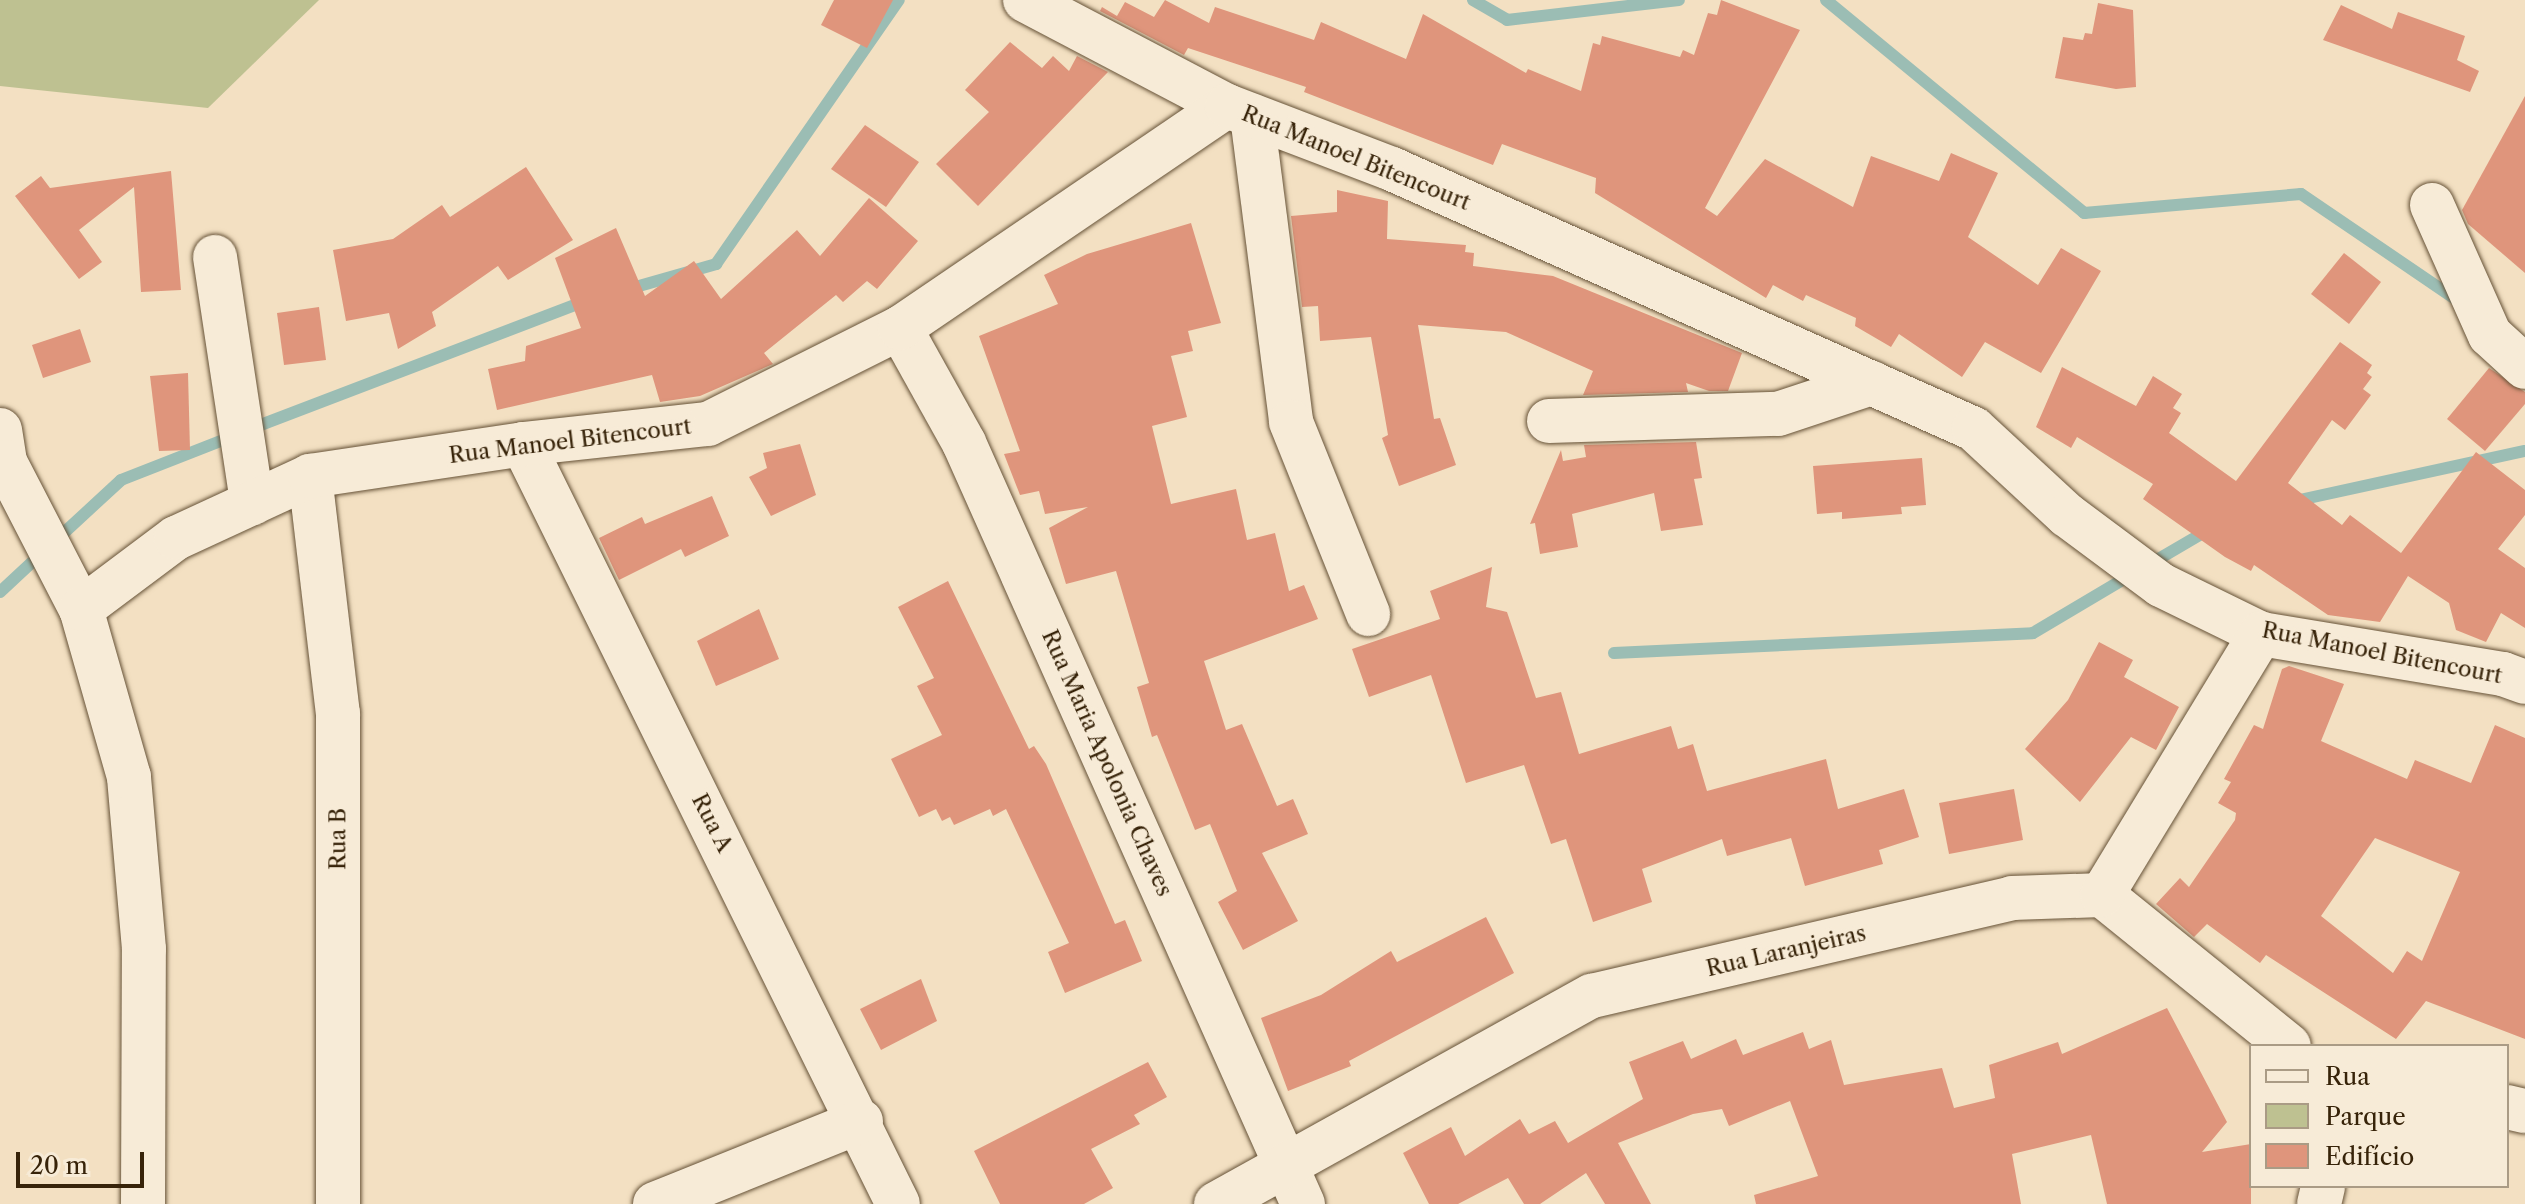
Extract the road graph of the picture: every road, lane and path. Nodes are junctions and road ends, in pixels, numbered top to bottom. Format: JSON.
{"nodes":[{"id":1,"x":1025,"y":0,"type":"edge"},
{"id":2,"x":1240,"y":111,"type":"junction"},
{"id":3,"x":2432,"y":205,"type":"dead end"},
{"id":4,"x":215,"y":257,"type":"dead end"},
{"id":5,"x":900,"y":328,"type":"junction"},
{"id":6,"x":2525,"y":367,"type":"edge"},
{"id":7,"x":1872,"y":383,"type":"junction"},
{"id":8,"x":1549,"y":421,"type":"dead end"},
{"id":9,"x":0,"y":430,"type":"edge"},
{"id":10,"x":523,"y":444,"type":"junction"},
{"id":11,"x":310,"y":476,"type":"junction"},
{"id":12,"x":252,"y":503,"type":"junction"},
{"id":13,"x":81,"y":609,"type":"junction"},
{"id":14,"x":1368,"y":614,"type":"dead end"},
{"id":15,"x":2261,"y":634,"type":"junction"},
{"id":16,"x":2518,"y":666,"type":"edge"},
{"id":17,"x":2102,"y":895,"type":"junction"},
{"id":18,"x":2287,"y":1044,"type":"edge"},
{"id":19,"x":861,"y":1121,"type":"junction"},
{"id":20,"x":1286,"y":1165,"type":"junction"},
{"id":21,"x":143,"y":1204,"type":"edge"},
{"id":22,"x":338,"y":1204,"type":"edge"},
{"id":23,"x":655,"y":1204,"type":"edge"},
{"id":24,"x":898,"y":1204,"type":"edge"},
{"id":25,"x":1216,"y":1204,"type":"edge"},
{"id":26,"x":1303,"y":1204,"type":"edge"}],
"edges":[{"from":1,"to":2,"type":"street"},
{"from":2,"to":5,"type":"street","name":"Rua Manoel Bitencourt"},
{"from":2,"to":7,"type":"street","name":"Rua Manoel Bitencourt"},
{"from":2,"to":14,"type":"street"},
{"from":3,"to":6,"type":"street"},
{"from":4,"to":12,"type":"street"},
{"from":5,"to":10,"type":"street","name":"Rua Manoel Bitencourt"},
{"from":5,"to":20,"type":"street","name":"Rua Maria Apolonia Chaves"},
{"from":7,"to":8,"type":"street"},
{"from":7,"to":15,"type":"street","name":"Rua Manoel Bitencourt"},
{"from":9,"to":13,"type":"street"},
{"from":10,"to":11,"type":"street","name":"Rua Manoel Bitencourt"},
{"from":10,"to":19,"type":"street","name":"Rua A"},
{"from":11,"to":12,"type":"street","name":"Rua Manoel Bitencourt"},
{"from":11,"to":22,"type":"street","name":"Rua B"},
{"from":12,"to":13,"type":"street","name":"Rua Manoel Bitencourt"},
{"from":13,"to":21,"type":"street"},
{"from":15,"to":16,"type":"street","name":"Rua Manoel Bitencourt"},
{"from":15,"to":17,"type":"street"},
{"from":17,"to":18,"type":"street"},
{"from":17,"to":20,"type":"street","name":"Rua Laranjeiras"},
{"from":19,"to":23,"type":"street"},
{"from":19,"to":24,"type":"street","name":"Rua A"},
{"from":20,"to":25,"type":"street","name":"Rua Laranjeiras"},
{"from":20,"to":26,"type":"street","name":"Rua Maria Apolonia Chaves"}]}
